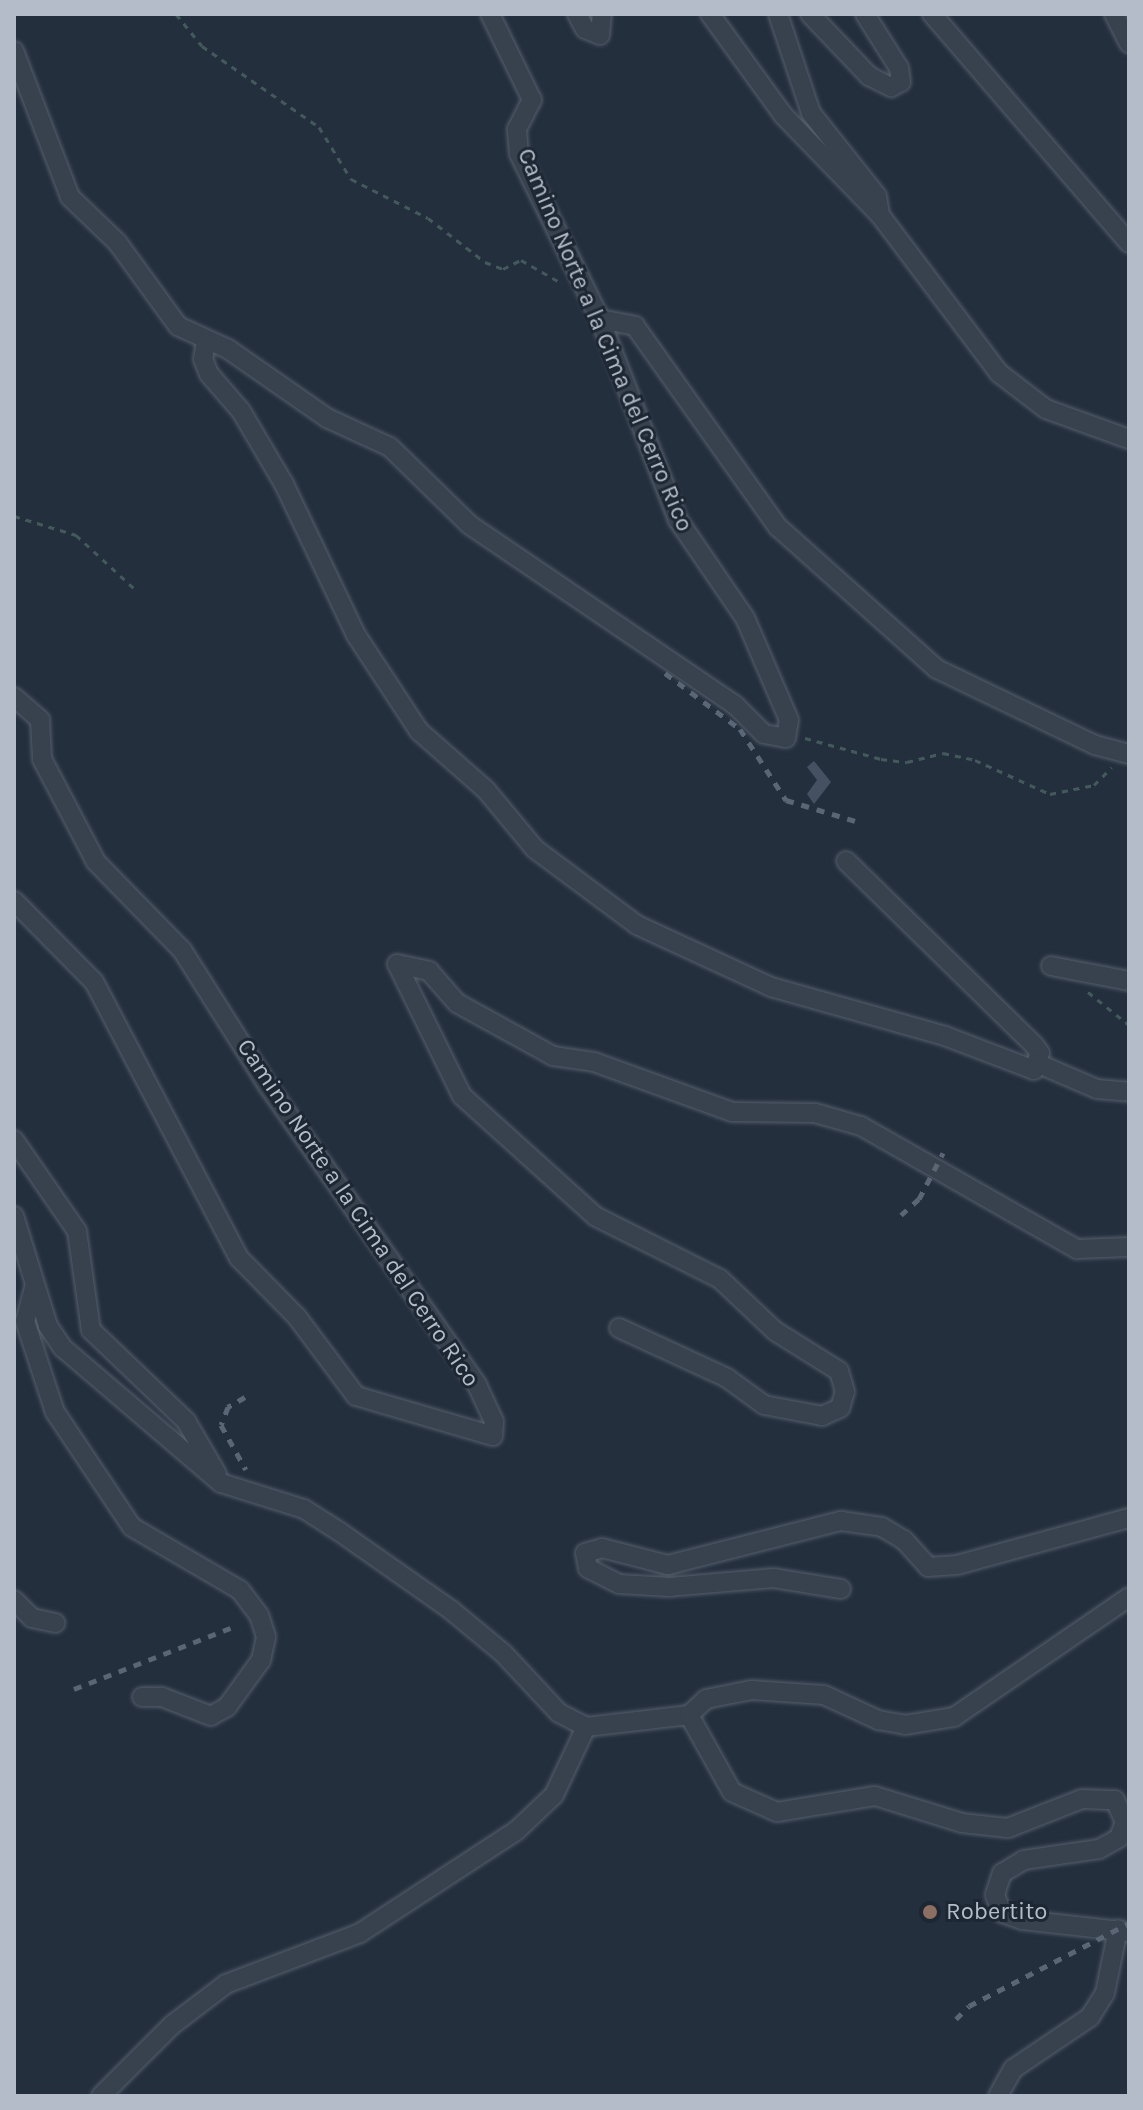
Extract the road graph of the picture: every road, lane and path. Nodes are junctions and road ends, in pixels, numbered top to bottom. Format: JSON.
{"nodes":[{"id":1,"x":176,"y":14,"type":"edge"},
{"id":2,"x":480,"y":14,"type":"edge"},
{"id":3,"x":577,"y":14,"type":"edge"},
{"id":4,"x":602,"y":14,"type":"edge"},
{"id":5,"x":710,"y":14,"type":"edge"},
{"id":6,"x":778,"y":14,"type":"edge"},
{"id":7,"x":810,"y":14,"type":"edge"},
{"id":8,"x":865,"y":14,"type":"edge"},
{"id":9,"x":932,"y":14,"type":"edge"},
{"id":10,"x":1114,"y":14,"type":"edge"},
{"id":11,"x":492,"y":22,"type":"edge"},
{"id":12,"x":1129,"y":43,"type":"edge"},
{"id":13,"x":14,"y":51,"type":"edge"},
{"id":14,"x":880,"y":215,"type":"junction"},
{"id":15,"x":1129,"y":243,"type":"edge"},
{"id":16,"x":587,"y":292,"type":"junction"},
{"id":17,"x":600,"y":319,"type":"junction"},
{"id":18,"x":206,"y":341,"type":"junction"},
{"id":19,"x":1129,"y":439,"type":"edge"},
{"id":20,"x":14,"y":516,"type":"edge"},
{"id":21,"x":137,"y":591,"type":"dead end"},
{"id":22,"x":14,"y":697,"type":"edge"},
{"id":23,"x":790,"y":733,"type":"junction"},
{"id":24,"x":1124,"y":753,"type":"edge"},
{"id":25,"x":846,"y":861,"type":"dead end"},
{"id":26,"x":14,"y":901,"type":"edge"},
{"id":27,"x":1051,"y":966,"type":"dead end"},
{"id":28,"x":1129,"y":981,"type":"edge"},
{"id":29,"x":1084,"y":989,"type":"dead end"},
{"id":30,"x":1129,"y":1025,"type":"edge"},
{"id":31,"x":1039,"y":1064,"type":"junction"},
{"id":32,"x":1129,"y":1092,"type":"edge"},
{"id":33,"x":14,"y":1140,"type":"edge"},
{"id":34,"x":14,"y":1216,"type":"edge"},
{"id":35,"x":1129,"y":1247,"type":"edge"},
{"id":36,"x":34,"y":1288,"type":"junction"},
{"id":37,"x":619,"y":1328,"type":"dead end"},
{"id":38,"x":221,"y":1483,"type":"junction"},
{"id":39,"x":1129,"y":1518,"type":"edge"},
{"id":40,"x":841,"y":1589,"type":"dead end"},
{"id":41,"x":1129,"y":1597,"type":"edge"},
{"id":42,"x":14,"y":1600,"type":"edge"},
{"id":43,"x":55,"y":1623,"type":"dead end"},
{"id":44,"x":142,"y":1697,"type":"dead end"},
{"id":45,"x":689,"y":1715,"type":"junction"},
{"id":46,"x":586,"y":1727,"type":"junction"},
{"id":47,"x":1126,"y":1807,"type":"edge"},
{"id":48,"x":1124,"y":1930,"type":"edge"},
{"id":49,"x":101,"y":2096,"type":"edge"},
{"id":50,"x":998,"y":2096,"type":"edge"}],
"edges":[{"from":1,"to":16,"type":"path"},
{"from":2,"to":11,"type":"lane"},
{"from":3,"to":4,"type":"lane"},
{"from":5,"to":14,"type":"lane"},
{"from":6,"to":14,"type":"lane"},
{"from":7,"to":8,"type":"lane"},
{"from":9,"to":15,"type":"lane"},
{"from":10,"to":12,"type":"lane"},
{"from":11,"to":16,"type":"lane","name":"Camino Norte a la Cima del Cerro Rico"},
{"from":13,"to":18,"type":"lane"},
{"from":14,"to":19,"type":"lane"},
{"from":16,"to":17,"type":"lane","name":"Camino Norte a la Cima del Cerro Rico"},
{"from":17,"to":23,"type":"lane","name":"Camino Norte a la Cima del Cerro Rico"},
{"from":17,"to":24,"type":"lane"},
{"from":18,"to":23,"type":"lane"},
{"from":18,"to":31,"type":"lane"},
{"from":20,"to":21,"type":"path"},
{"from":22,"to":26,"type":"lane","name":"Camino Norte a la Cima del Cerro Rico"},
{"from":23,"to":24,"type":"path"},
{"from":25,"to":31,"type":"lane"},
{"from":27,"to":28,"type":"lane"},
{"from":29,"to":30,"type":"path"},
{"from":31,"to":32,"type":"lane"},
{"from":33,"to":38,"type":"lane"},
{"from":34,"to":36,"type":"lane"},
{"from":35,"to":37,"type":"lane"},
{"from":36,"to":38,"type":"lane"},
{"from":36,"to":44,"type":"lane"},
{"from":38,"to":46,"type":"lane"},
{"from":39,"to":40,"type":"lane"},
{"from":41,"to":45,"type":"lane"},
{"from":42,"to":43,"type":"lane"},
{"from":45,"to":46,"type":"lane"},
{"from":45,"to":47,"type":"lane"},
{"from":46,"to":49,"type":"lane"},
{"from":47,"to":48,"type":"lane"},
{"from":48,"to":50,"type":"lane"}]}
